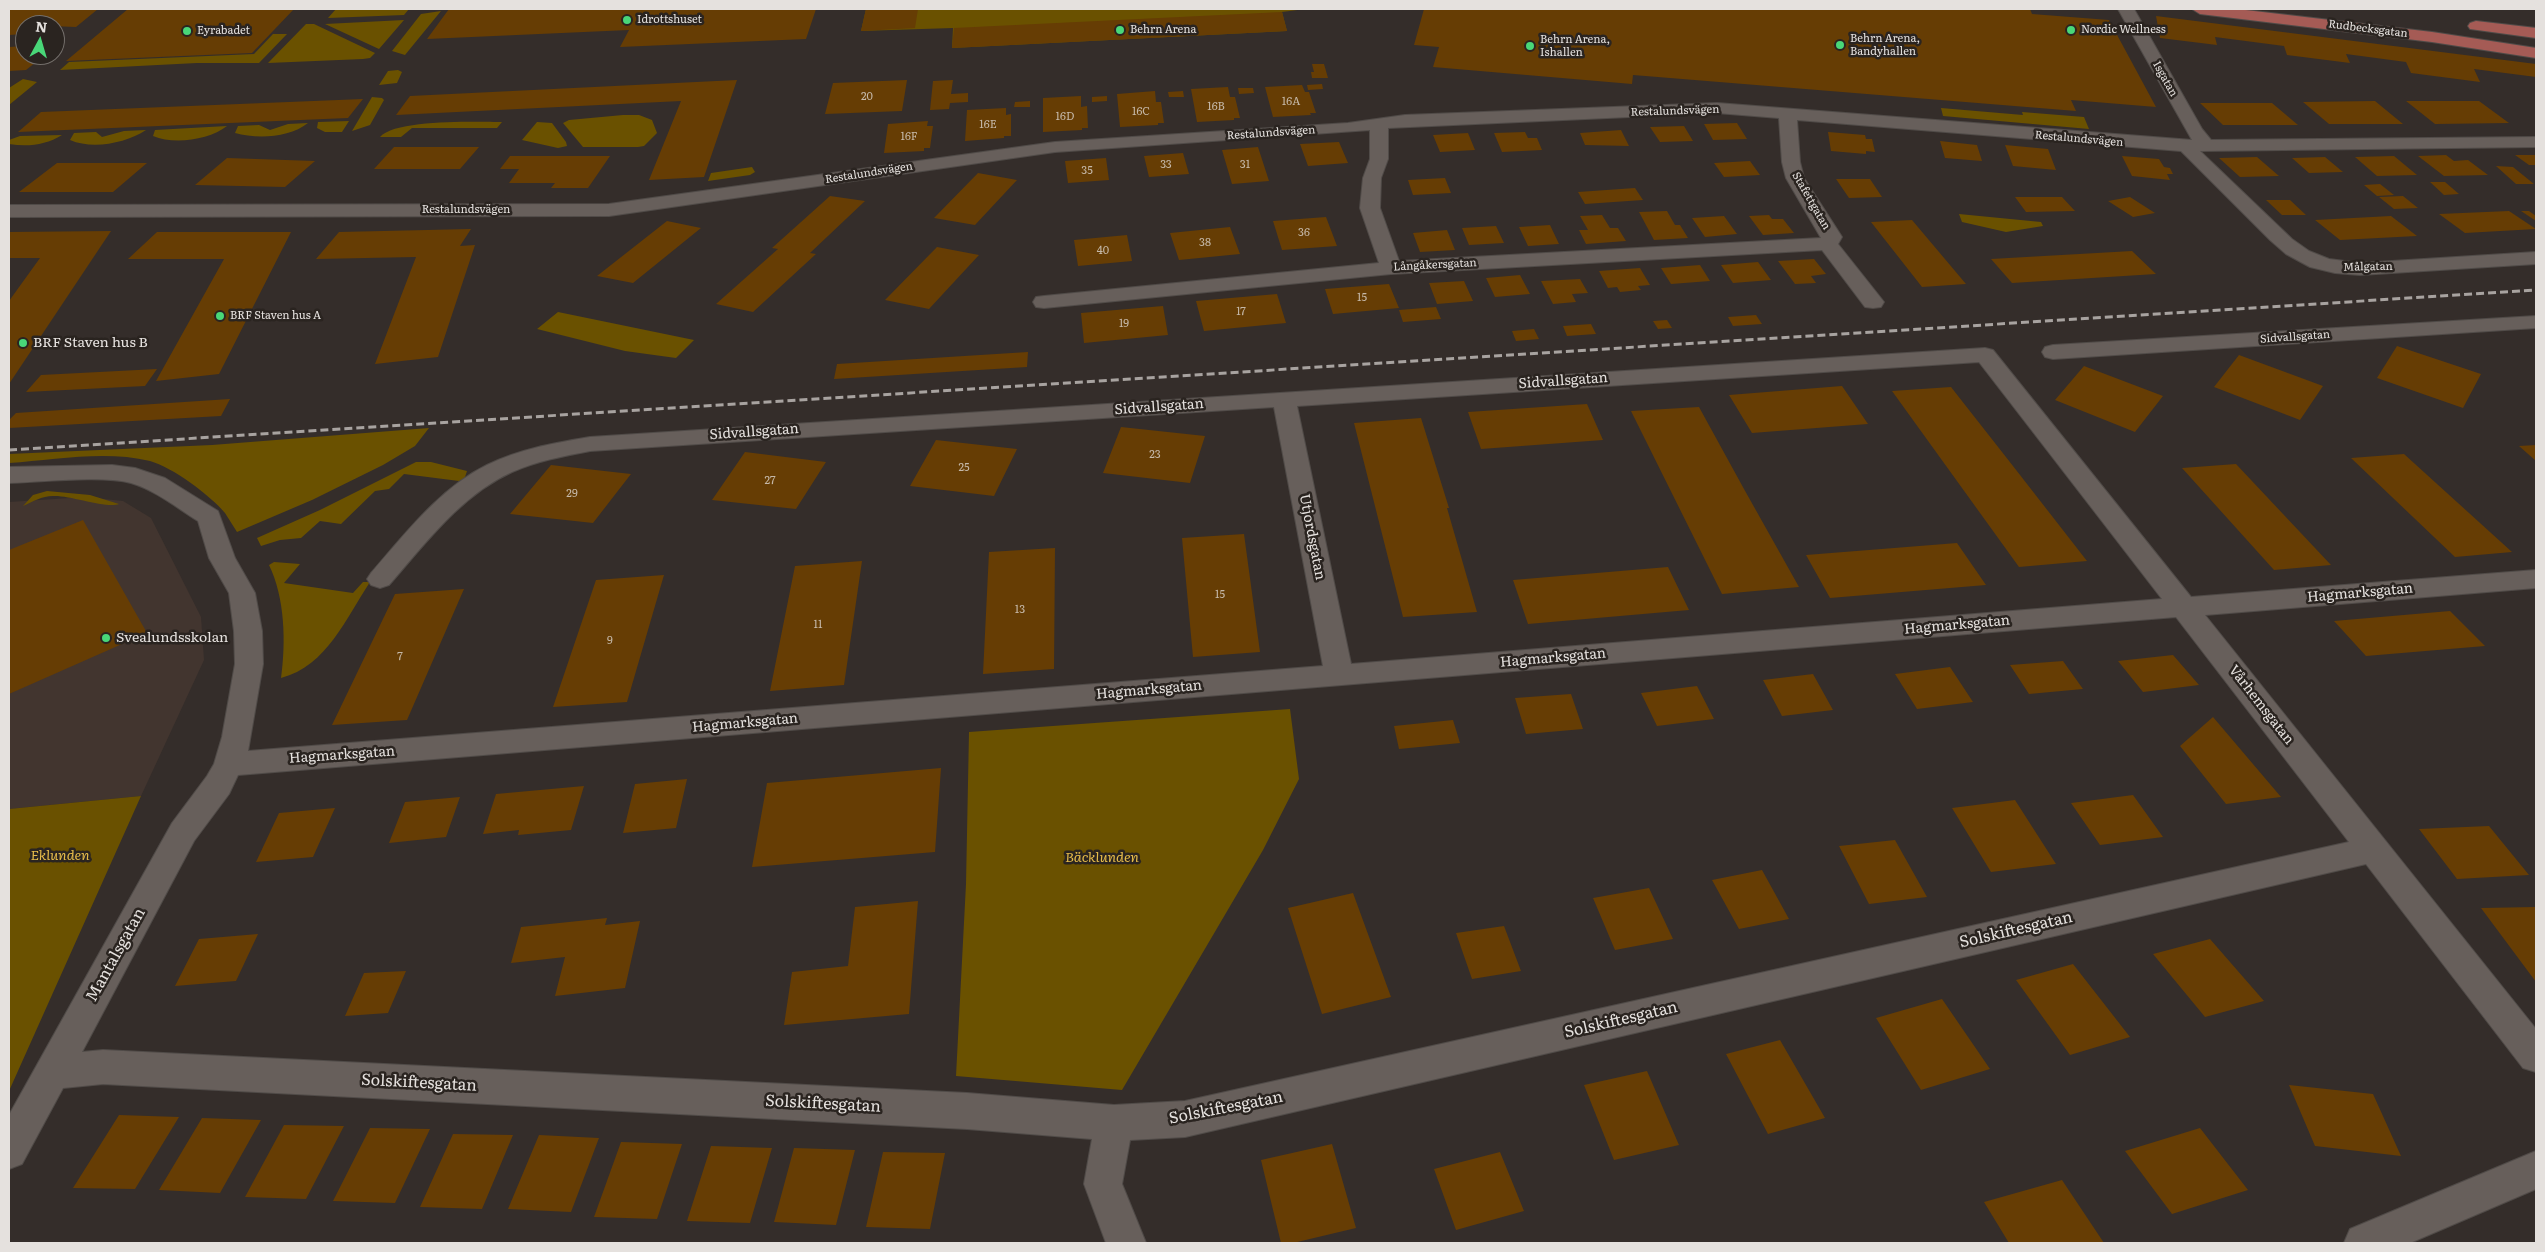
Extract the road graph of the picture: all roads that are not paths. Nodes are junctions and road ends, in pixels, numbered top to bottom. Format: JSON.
{"nodes":[{"id":1,"x":2126,"y":9,"type":"edge"},
{"id":2,"x":2200,"y":9,"type":"edge"},
{"id":3,"x":2310,"y":9,"type":"edge"},
{"id":4,"x":2536,"y":33,"type":"edge"},
{"id":5,"x":2536,"y":53,"type":"edge"},
{"id":6,"x":1787,"y":113,"type":"junction"},
{"id":7,"x":1379,"y":125,"type":"junction"},
{"id":8,"x":2536,"y":142,"type":"edge"},
{"id":9,"x":2186,"y":146,"type":"junction"},
{"id":10,"x":2206,"y":146,"type":"junction"},
{"id":11,"x":9,"y":211,"type":"edge"},
{"id":12,"x":1828,"y":244,"type":"junction"},
{"id":13,"x":2536,"y":258,"type":"edge"},
{"id":14,"x":1391,"y":268,"type":"junction"},
{"id":15,"x":1044,"y":302,"type":"dead end"},
{"id":16,"x":1873,"y":302,"type":"dead end"},
{"id":17,"x":2536,"y":322,"type":"edge"},
{"id":18,"x":2053,"y":352,"type":"dead end"},
{"id":19,"x":1985,"y":355,"type":"joint"},
{"id":20,"x":1284,"y":399,"type":"junction"},
{"id":21,"x":9,"y":474,"type":"edge"},
{"id":22,"x":380,"y":579,"type":"dead end"},
{"id":23,"x":2536,"y":579,"type":"edge"},
{"id":24,"x":2184,"y":607,"type":"junction"},
{"id":25,"x":1339,"y":675,"type":"junction"},
{"id":26,"x":229,"y":764,"type":"junction"},
{"id":27,"x":2375,"y":849,"type":"junction"},
{"id":28,"x":2536,"y":1056,"type":"edge"},
{"id":29,"x":52,"y":1072,"type":"junction"},
{"id":30,"x":1114,"y":1123,"type":"junction"},
{"id":31,"x":9,"y":1151,"type":"edge"},
{"id":32,"x":2536,"y":1170,"type":"edge"},
{"id":33,"x":1126,"y":1243,"type":"edge"},
{"id":34,"x":2364,"y":1243,"type":"edge"}],
"edges":[{"from":1,"to":10,"type":"street","name":"Isgatan"},
{"from":2,"to":5,"type":"main road","name":"Rudbecksgatan"},
{"from":3,"to":4,"type":"main road","name":"Rudbecksgatan"},
{"from":6,"to":7,"type":"street","name":"Restalundsvägen"},
{"from":6,"to":9,"type":"street","name":"Restalundsvägen"},
{"from":6,"to":12,"type":"street","name":"Stafettgatan"},
{"from":7,"to":11,"type":"street","name":"Restalundsvägen"},
{"from":7,"to":14,"type":"street"},
{"from":8,"to":10,"type":"street","name":"Restalundsvägen"},
{"from":9,"to":10,"type":"street","name":"Restalundsvägen"},
{"from":9,"to":13,"type":"street","name":"Målgatan"},
{"from":12,"to":14,"type":"street","name":"Långåkersgatan"},
{"from":12,"to":16,"type":"street","name":"Stafettgatan"},
{"from":14,"to":15,"type":"street","name":"Långåkersgatan"},
{"from":17,"to":18,"type":"street","name":"Sidvallsgatan"},
{"from":19,"to":20,"type":"street","name":"Sidvallsgatan"},
{"from":19,"to":24,"type":"street","name":"Vårhemsgatan"},
{"from":20,"to":22,"type":"street","name":"Sidvallsgatan"},
{"from":20,"to":25,"type":"street","name":"Utjordsgatan"},
{"from":21,"to":26,"type":"street"},
{"from":23,"to":24,"type":"street","name":"Hagmarksgatan"},
{"from":24,"to":25,"type":"street","name":"Hagmarksgatan"},
{"from":24,"to":27,"type":"street","name":"Vårhemsgatan"},
{"from":25,"to":26,"type":"street","name":"Hagmarksgatan"},
{"from":26,"to":29,"type":"street","name":"Mantalsgatan"},
{"from":27,"to":28,"type":"street","name":"Vårhemsgatan"},
{"from":27,"to":30,"type":"street","name":"Solskiftesgatan"},
{"from":29,"to":30,"type":"street","name":"Solskiftesgatan"},
{"from":29,"to":31,"type":"street","name":"Mantalsgatan"},
{"from":30,"to":33,"type":"street"},
{"from":32,"to":34,"type":"street"}]}
